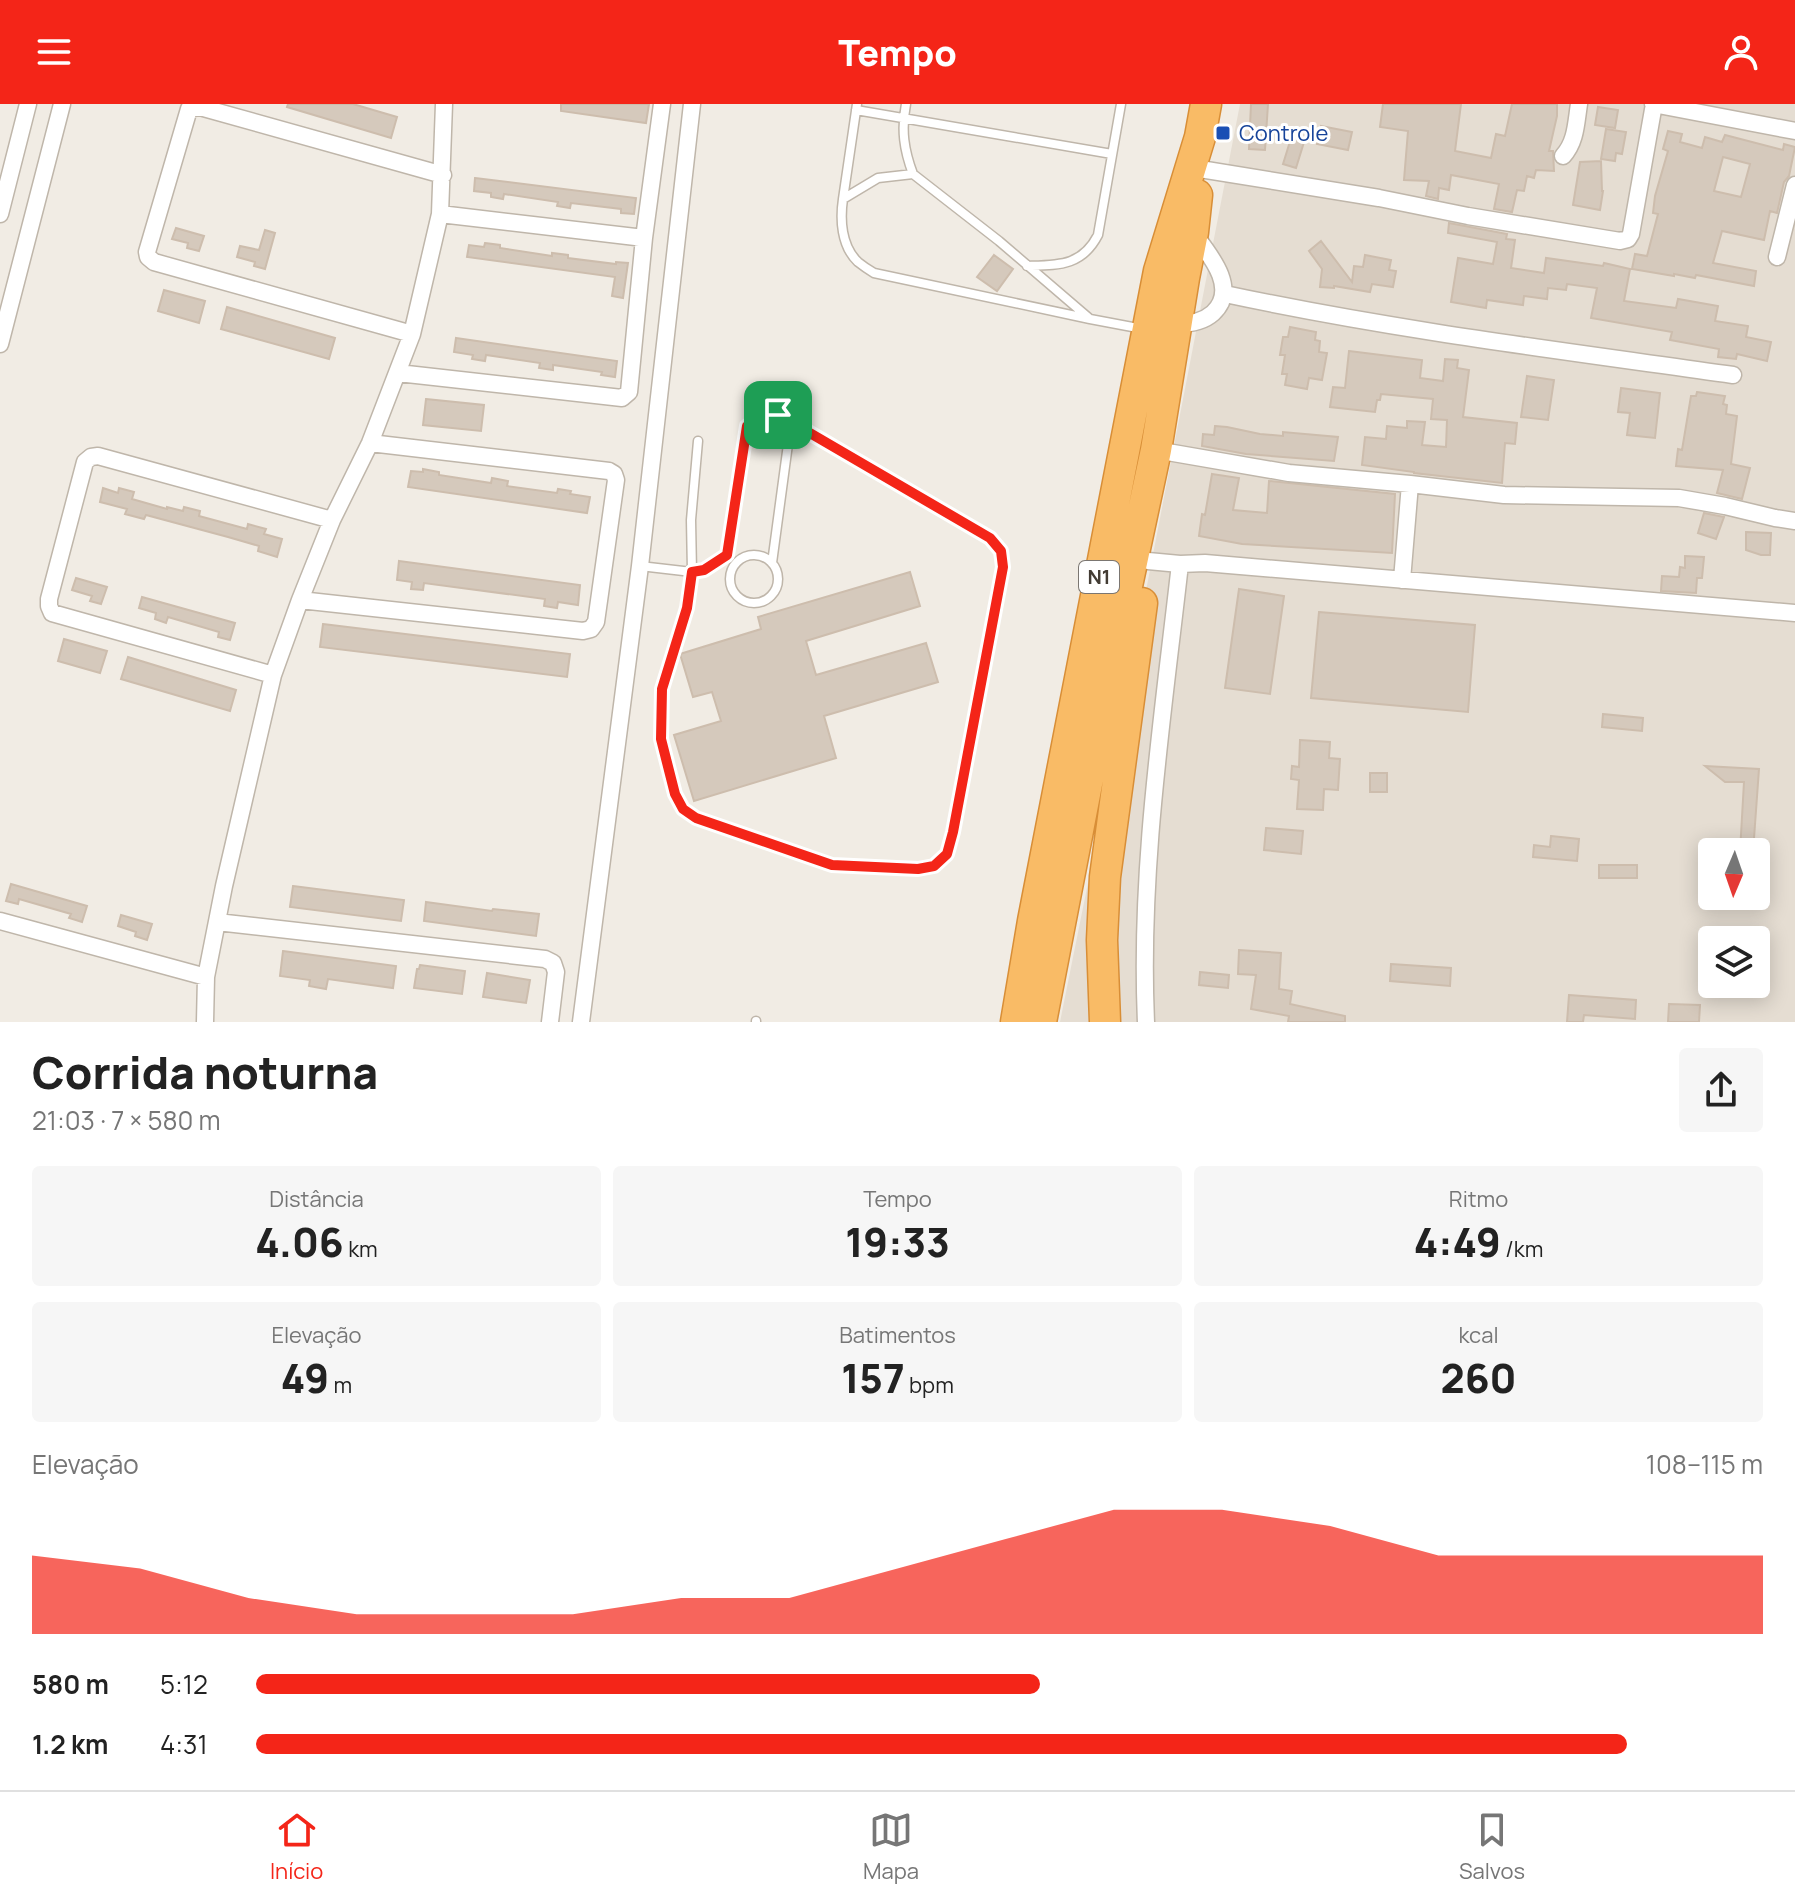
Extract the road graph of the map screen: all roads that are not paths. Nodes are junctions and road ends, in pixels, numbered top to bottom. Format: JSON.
{"nodes":[{"id":1,"x":28,"y":104,"type":"edge"},
{"id":2,"x":62,"y":104,"type":"edge"},
{"id":3,"x":444,"y":104,"type":"edge"},
{"id":4,"x":662,"y":104,"type":"edge"},
{"id":5,"x":692,"y":104,"type":"edge"},
{"id":6,"x":906,"y":104,"type":"edge"},
{"id":7,"x":1121,"y":104,"type":"edge"},
{"id":8,"x":1206,"y":104,"type":"edge"},
{"id":9,"x":1579,"y":104,"type":"edge"},
{"id":10,"x":1654,"y":104,"type":"edge"},
{"id":11,"x":856,"y":107,"type":"edge"},
{"id":12,"x":903,"y":118,"type":"junction"},
{"id":13,"x":1795,"y":131,"type":"edge"},
{"id":14,"x":1200,"y":137,"type":"junction"},
{"id":15,"x":1112,"y":154,"type":"junction"},
{"id":16,"x":1563,"y":156,"type":"dead end"},
{"id":17,"x":7,"y":158,"type":"edge"},
{"id":18,"x":1200,"y":169,"type":"junction"},
{"id":19,"x":913,"y":174,"type":"junction"},
{"id":20,"x":443,"y":175,"type":"junction"},
{"id":21,"x":1795,"y":185,"type":"edge"},
{"id":22,"x":843,"y":199,"type":"junction"},
{"id":23,"x":0,"y":214,"type":"edge"},
{"id":24,"x":440,"y":214,"type":"junction"},
{"id":25,"x":1193,"y":232,"type":"junction"},
{"id":26,"x":644,"y":238,"type":"junction"},
{"id":27,"x":1777,"y":257,"type":"dead end"},
{"id":28,"x":1027,"y":266,"type":"junction"},
{"id":29,"x":1225,"y":294,"type":"junction"},
{"id":30,"x":1090,"y":319,"type":"junction"},
{"id":31,"x":1162,"y":327,"type":"junction"},
{"id":32,"x":412,"y":334,"type":"junction"},
{"id":33,"x":0,"y":344,"type":"edge"},
{"id":34,"x":398,"y":373,"type":"junction"},
{"id":35,"x":1733,"y":375,"type":"dead end"},
{"id":36,"x":791,"y":422,"type":"junction"},
{"id":37,"x":698,"y":441,"type":"dead end"},
{"id":38,"x":370,"y":443,"type":"junction"},
{"id":39,"x":1155,"y":454,"type":"junction"},
{"id":40,"x":1410,"y":484,"type":"junction"},
{"id":41,"x":332,"y":520,"type":"junction"},
{"id":42,"x":1795,"y":521,"type":"edge"},
{"id":43,"x":727,"y":555,"type":"junction"},
{"id":44,"x":1148,"y":561,"type":"junction"},
{"id":45,"x":736,"y":562,"type":"junction"},
{"id":46,"x":772,"y":563,"type":"junction"},
{"id":47,"x":1180,"y":564,"type":"junction"},
{"id":48,"x":640,"y":566,"type":"junction"},
{"id":49,"x":692,"y":572,"type":"junction"},
{"id":50,"x":1402,"y":580,"type":"junction"},
{"id":51,"x":300,"y":600,"type":"junction"},
{"id":52,"x":1795,"y":613,"type":"edge"},
{"id":53,"x":273,"y":675,"type":"junction"},
{"id":54,"x":0,"y":921,"type":"edge"},
{"id":55,"x":1033,"y":921,"type":"junction"},
{"id":56,"x":217,"y":922,"type":"junction"},
{"id":57,"x":206,"y":977,"type":"junction"},
{"id":58,"x":205,"y":1022,"type":"edge"},
{"id":59,"x":550,"y":1022,"type":"edge"},
{"id":60,"x":581,"y":1022,"type":"edge"},
{"id":61,"x":994,"y":1022,"type":"edge"},
{"id":62,"x":1016,"y":1022,"type":"edge"},
{"id":63,"x":1041,"y":1022,"type":"edge"},
{"id":64,"x":1105,"y":1022,"type":"edge"},
{"id":65,"x":1146,"y":1022,"type":"edge"}],
"edges":[{"from":1,"to":17,"type":"street"},
{"from":2,"to":33,"type":"street"},
{"from":3,"to":20,"type":"street"},
{"from":4,"to":26,"type":"street"},
{"from":5,"to":48,"type":"street"},
{"from":6,"to":12,"type":"lane"},
{"from":7,"to":15,"type":"lane"},
{"from":8,"to":14,"type":"highway","number":"N1"},
{"from":9,"to":16,"type":"street"},
{"from":10,"to":13,"type":"street"},
{"from":10,"to":18,"type":"street"},
{"from":11,"to":12,"type":"lane"},
{"from":11,"to":22,"type":"lane"},
{"from":12,"to":15,"type":"lane"},
{"from":12,"to":19,"type":"lane"},
{"from":14,"to":18,"type":"highway","number":"N1"},
{"from":14,"to":31,"type":"highway","number":"N1"},
{"from":15,"to":28,"type":"lane"},
{"from":17,"to":23,"type":"street"},
{"from":18,"to":25,"type":"highway","number":"N1"},
{"from":19,"to":22,"type":"lane"},
{"from":19,"to":28,"type":"lane"},
{"from":20,"to":24,"type":"street"},
{"from":20,"to":32,"type":"street"},
{"from":21,"to":27,"type":"street"},
{"from":22,"to":30,"type":"lane"},
{"from":24,"to":26,"type":"street"},
{"from":24,"to":32,"type":"street"},
{"from":25,"to":29,"type":"street"},
{"from":25,"to":31,"type":"highway","number":"N1"},
{"from":26,"to":34,"type":"street"},
{"from":28,"to":30,"type":"lane"},
{"from":29,"to":31,"type":"street"},
{"from":29,"to":35,"type":"street"},
{"from":30,"to":31,"type":"lane"},
{"from":31,"to":39,"type":"highway","number":"N1"},
{"from":31,"to":55,"type":"highway","number":"N1"},
{"from":32,"to":34,"type":"street"},
{"from":34,"to":38,"type":"street"},
{"from":36,"to":43,"type":"lane"},
{"from":36,"to":46,"type":"lane"},
{"from":36,"to":49,"type":"lane"},
{"from":37,"to":49,"type":"lane"},
{"from":38,"to":41,"type":"street"},
{"from":38,"to":51,"type":"street"},
{"from":39,"to":40,"type":"street"},
{"from":39,"to":44,"type":"highway"},
{"from":39,"to":63,"type":"highway","number":"N1"},
{"from":40,"to":42,"type":"street"},
{"from":40,"to":50,"type":"street"},
{"from":41,"to":51,"type":"street"},
{"from":41,"to":53,"type":"street"},
{"from":43,"to":45,"type":"lane"},
{"from":43,"to":49,"type":"lane"},
{"from":44,"to":47,"type":"street"},
{"from":44,"to":64,"type":"highway"},
{"from":45,"to":46,"type":"lane"},
{"from":45,"to":46,"type":"lane"},
{"from":47,"to":50,"type":"street"},
{"from":47,"to":65,"type":"street"},
{"from":48,"to":49,"type":"lane"},
{"from":48,"to":60,"type":"street"},
{"from":50,"to":52,"type":"street"},
{"from":51,"to":53,"type":"street"},
{"from":53,"to":56,"type":"street"},
{"from":54,"to":57,"type":"street"},
{"from":55,"to":61,"type":"highway"},
{"from":55,"to":62,"type":"highway","number":"N1"},
{"from":56,"to":57,"type":"street"},
{"from":56,"to":59,"type":"street"},
{"from":57,"to":58,"type":"street"}]}
